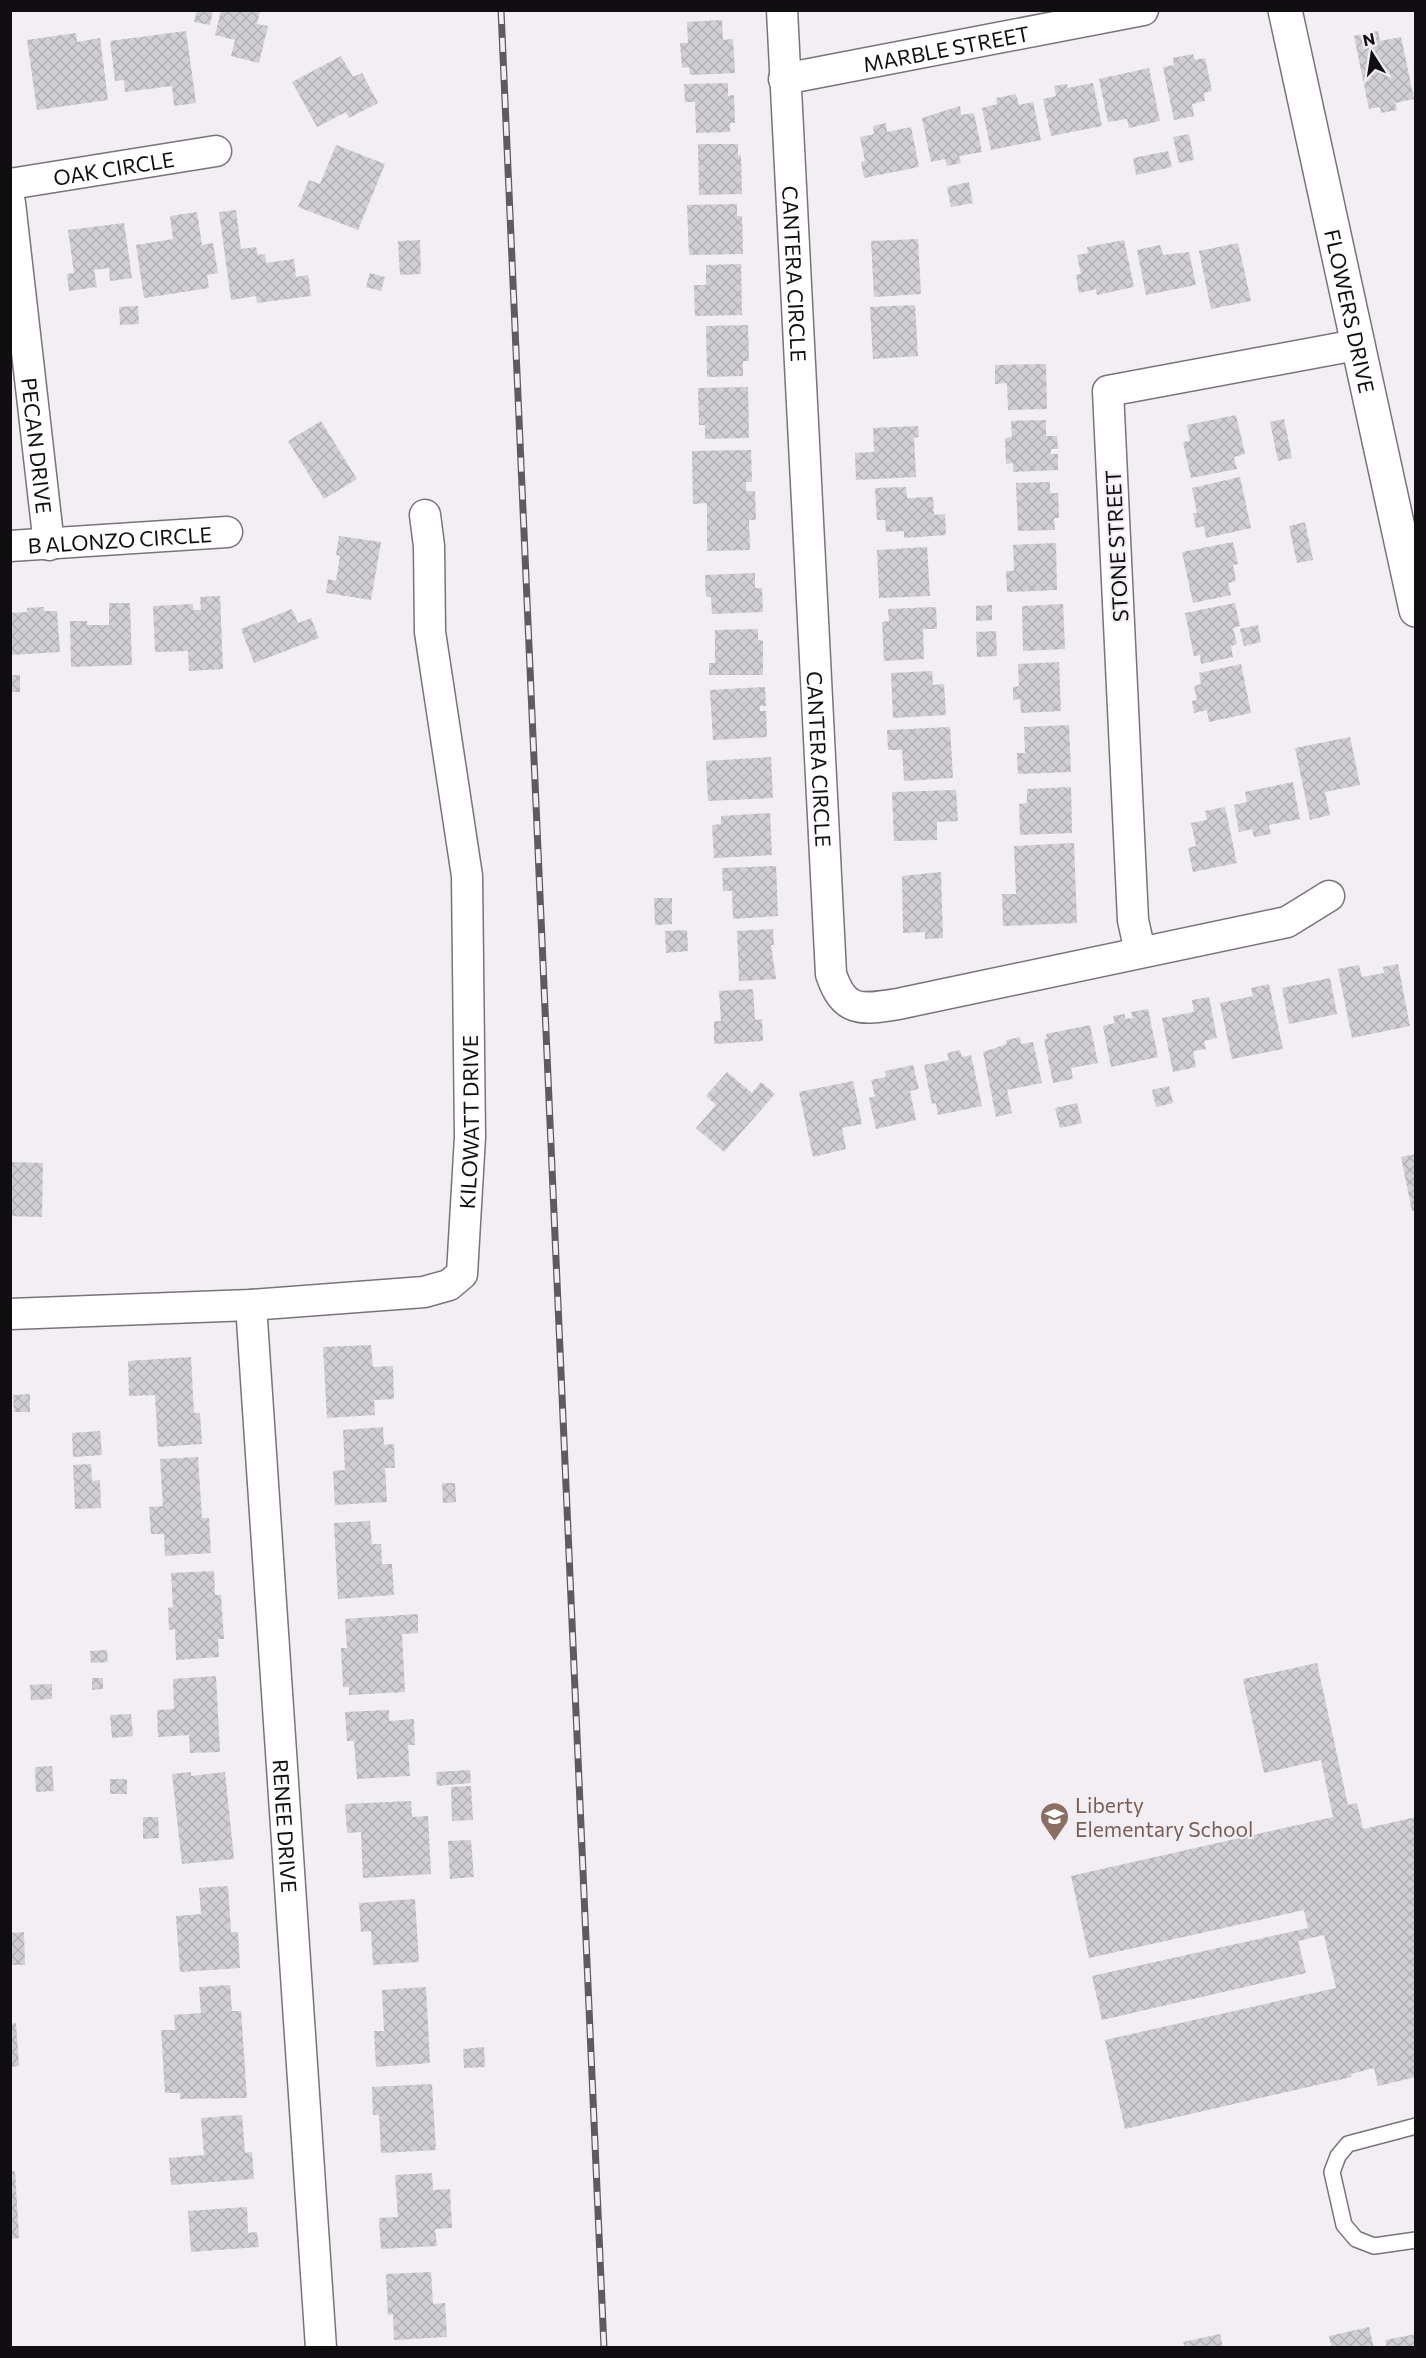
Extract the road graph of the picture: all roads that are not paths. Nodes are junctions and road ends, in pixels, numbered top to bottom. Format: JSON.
{"nodes":[{"id":1,"x":782,"y":10,"type":"edge"},
{"id":2,"x":1143,"y":10,"type":"edge"},
{"id":3,"x":1285,"y":10,"type":"edge"},
{"id":4,"x":784,"y":79,"type":"junction"},
{"id":5,"x":216,"y":151,"type":"dead end"},
{"id":6,"x":10,"y":184,"type":"edge"},
{"id":7,"x":10,"y":203,"type":"edge"},
{"id":8,"x":1356,"y":345,"type":"junction"},
{"id":9,"x":425,"y":515,"type":"dead end"},
{"id":10,"x":227,"y":532,"type":"dead end"},
{"id":11,"x":49,"y":544,"type":"junction"},
{"id":12,"x":10,"y":546,"type":"edge"},
{"id":13,"x":1416,"y":609,"type":"edge"},
{"id":14,"x":1329,"y":896,"type":"dead end"},
{"id":15,"x":1140,"y":952,"type":"junction"},
{"id":16,"x":251,"y":1305,"type":"junction"},
{"id":17,"x":10,"y":1314,"type":"edge"},
{"id":18,"x":1416,"y":2126,"type":"edge"},
{"id":19,"x":1416,"y":2240,"type":"edge"},
{"id":20,"x":321,"y":2348,"type":"edge"}],
"edges":[{"from":1,"to":4,"type":"street","name":"CANTERA CIRCLE"},
{"from":2,"to":4,"type":"street","name":"MARBLE STREET"},
{"from":3,"to":8,"type":"street","name":"FLOWERS DRIVE"},
{"from":4,"to":15,"type":"street","name":"CANTERA CIRCLE"},
{"from":5,"to":6,"type":"street","name":"OAK CIRCLE"},
{"from":7,"to":11,"type":"street","name":"PECAN DRIVE"},
{"from":8,"to":13,"type":"street","name":"FLOWERS DRIVE"},
{"from":8,"to":15,"type":"street","name":"STONE STREET"},
{"from":9,"to":16,"type":"street","name":"KILOWATT DRIVE"},
{"from":10,"to":11,"type":"street","name":"B ALONZO CIRCLE"},
{"from":11,"to":12,"type":"street","name":"B ALONZO CIRCLE"},
{"from":14,"to":15,"type":"street","name":"CANTERA CIRCLE"},
{"from":16,"to":17,"type":"street","name":"KILOWATT DRIVE"},
{"from":16,"to":20,"type":"street","name":"RENEE DRIVE"},
{"from":18,"to":19,"type":"lane"}]}
